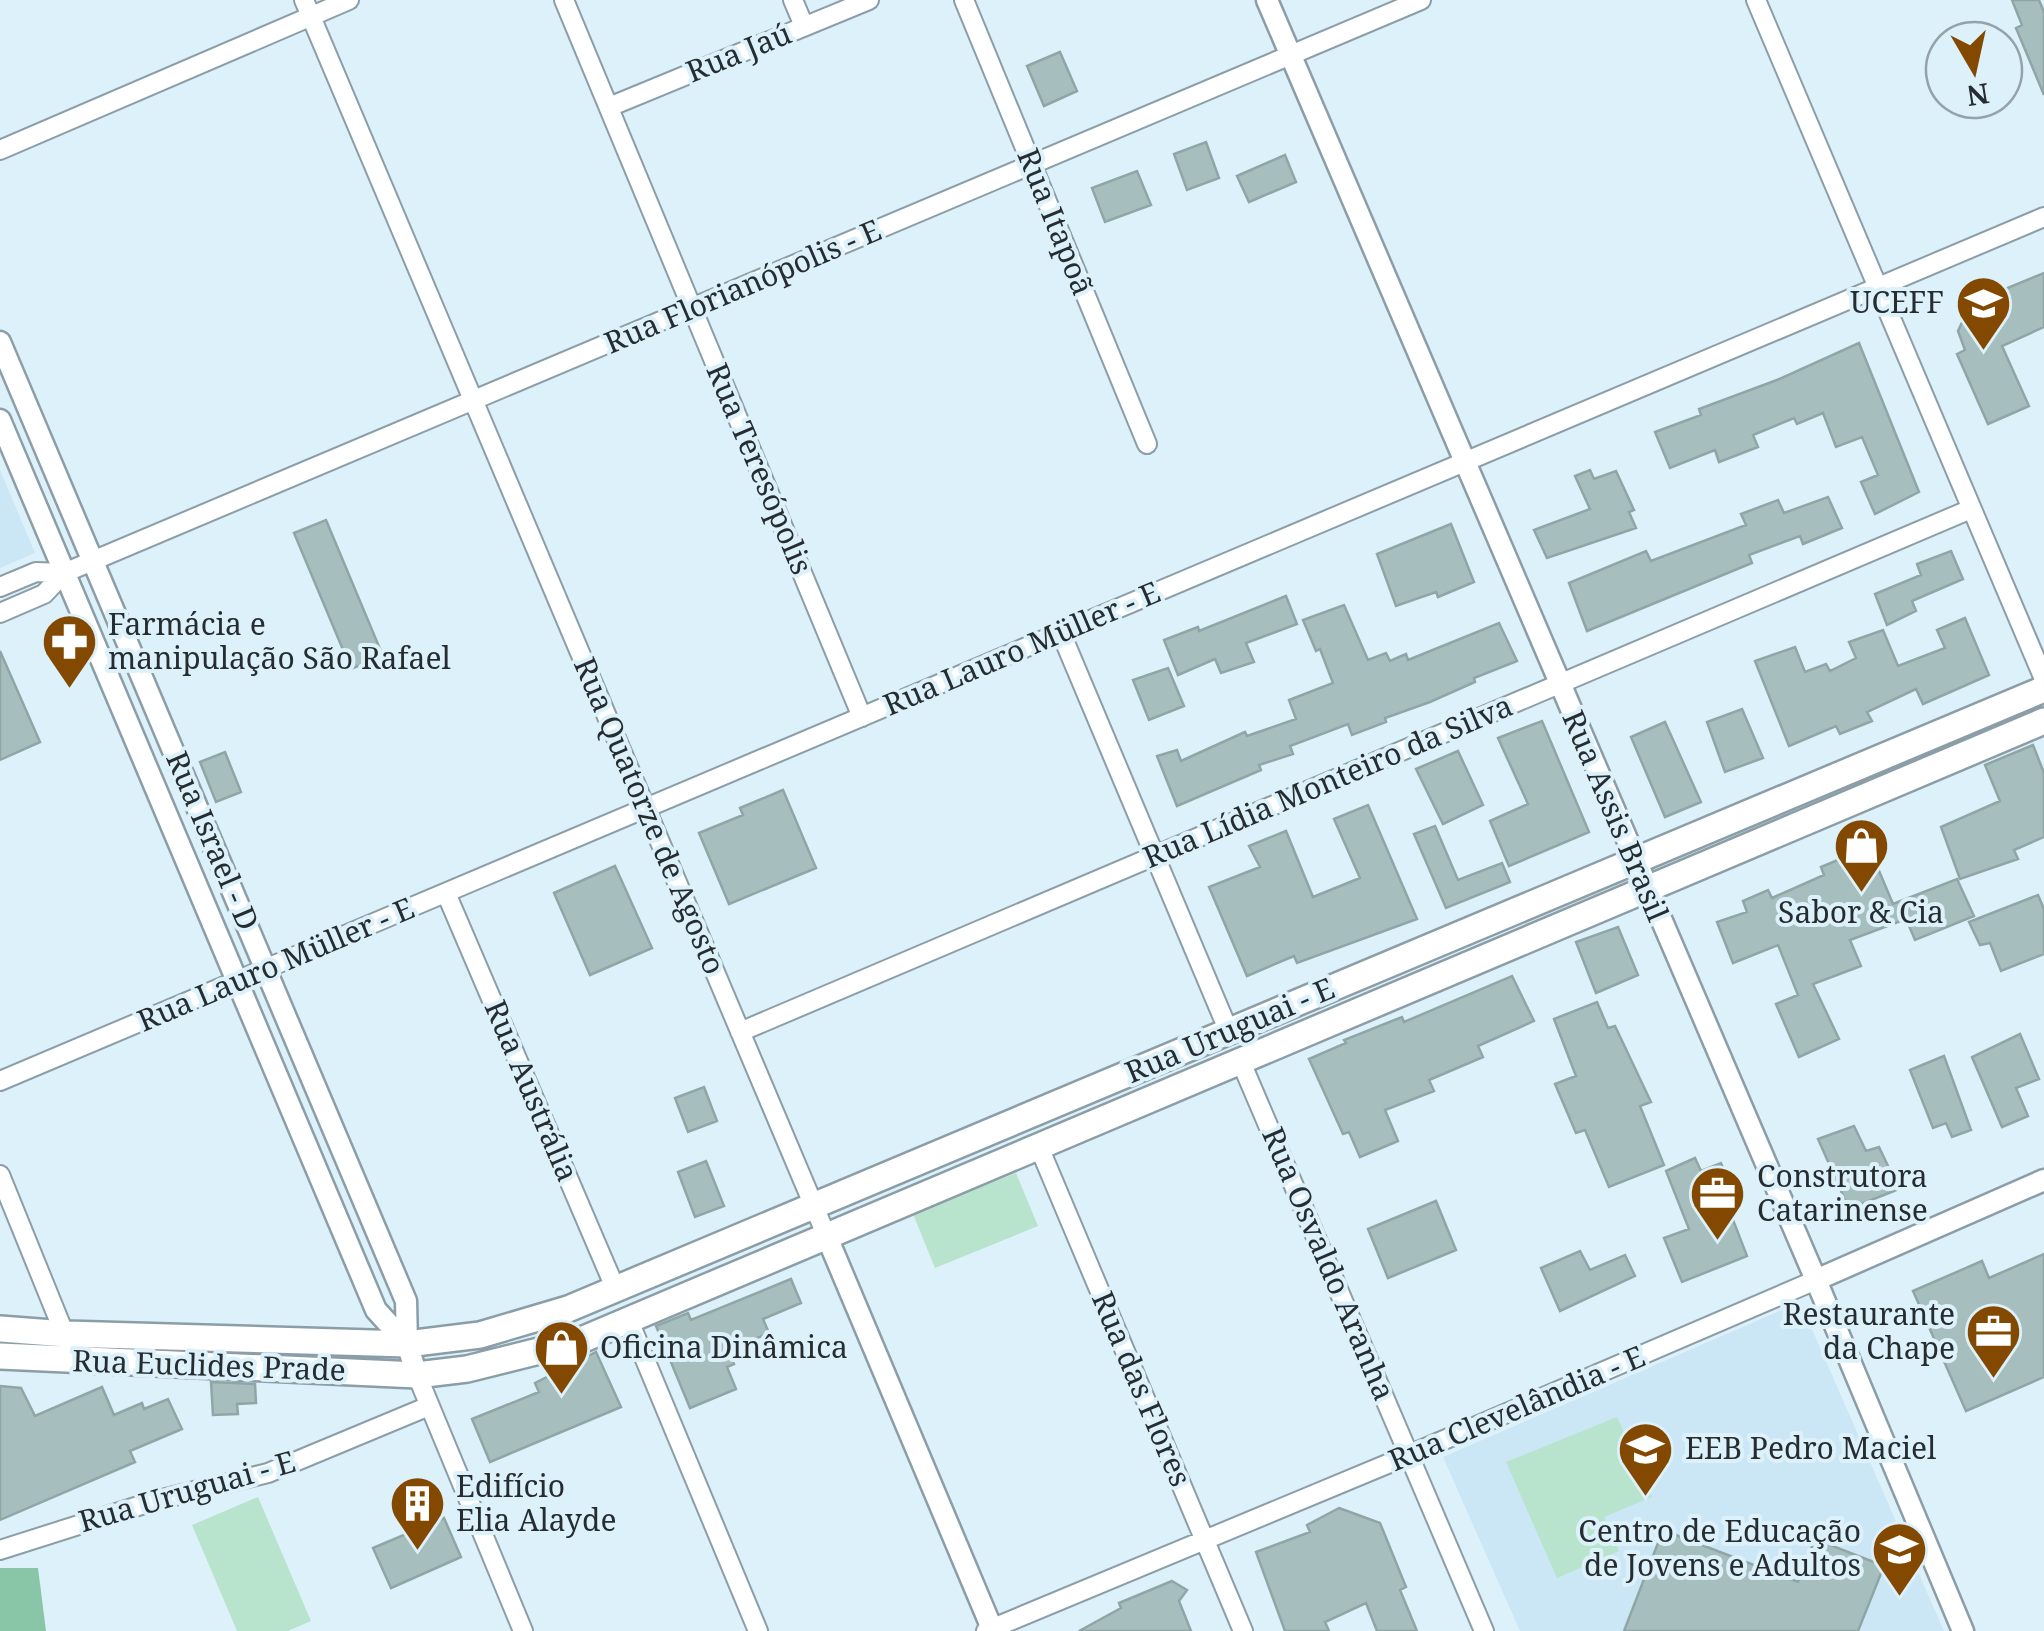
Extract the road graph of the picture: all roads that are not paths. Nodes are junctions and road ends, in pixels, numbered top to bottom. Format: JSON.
{"nodes":[{"id":1,"x":349,"y":0,"type":"edge"},
{"id":2,"x":564,"y":0,"type":"edge"},
{"id":3,"x":793,"y":0,"type":"edge"},
{"id":4,"x":870,"y":0,"type":"edge"},
{"id":5,"x":964,"y":0,"type":"edge"},
{"id":6,"x":1266,"y":0,"type":"edge"},
{"id":7,"x":1421,"y":0,"type":"edge"},
{"id":8,"x":1756,"y":0,"type":"edge"},
{"id":9,"x":308,"y":8,"type":"edge"},
{"id":10,"x":804,"y":26,"type":"junction"},
{"id":11,"x":1290,"y":55,"type":"junction"},
{"id":12,"x":608,"y":106,"type":"junction"},
{"id":13,"x":0,"y":150,"type":"edge"},
{"id":14,"x":1032,"y":164,"type":"junction"},
{"id":15,"x":2044,"y":218,"type":"edge"},
{"id":16,"x":1876,"y":288,"type":"junction"},
{"id":17,"x":692,"y":308,"type":"junction"},
{"id":18,"x":0,"y":342,"type":"edge"},
{"id":19,"x":474,"y":400,"type":"junction"},
{"id":20,"x":0,"y":420,"type":"edge"},
{"id":21,"x":1147,"y":444,"type":"dead end"},
{"id":22,"x":1464,"y":463,"type":"junction"},
{"id":23,"x":1971,"y":509,"type":"junction"},
{"id":24,"x":93,"y":561,"type":"junction"},
{"id":25,"x":64,"y":573,"type":"junction"},
{"id":26,"x":0,"y":587,"type":"edge"},
{"id":27,"x":0,"y":613,"type":"edge"},
{"id":28,"x":1061,"y":633,"type":"junction"},
{"id":29,"x":2044,"y":679,"type":"edge"},
{"id":30,"x":1558,"y":684,"type":"junction"},
{"id":31,"x":2044,"y":689,"type":"edge"},
{"id":32,"x":862,"y":717,"type":"junction"},
{"id":33,"x":2044,"y":721,"type":"edge"},
{"id":34,"x":646,"y":808,"type":"junction"},
{"id":35,"x":1155,"y":856,"type":"junction"},
{"id":36,"x":1634,"y":861,"type":"junction"},
{"id":37,"x":1646,"y":890,"type":"junction"},
{"id":38,"x":446,"y":893,"type":"junction"},
{"id":39,"x":266,"y":969,"type":"junction"},
{"id":40,"x":237,"y":981,"type":"junction"},
{"id":41,"x":740,"y":1032,"type":"junction"},
{"id":42,"x":1229,"y":1032,"type":"junction"},
{"id":43,"x":1242,"y":1062,"type":"junction"},
{"id":44,"x":0,"y":1081,"type":"edge"},
{"id":45,"x":1039,"y":1147,"type":"junction"},
{"id":46,"x":0,"y":1175,"type":"edge"},
{"id":47,"x":2044,"y":1180,"type":"edge"},
{"id":48,"x":814,"y":1207,"type":"junction"},
{"id":49,"x":826,"y":1237,"type":"junction"},
{"id":50,"x":1816,"y":1280,"type":"junction"},
{"id":51,"x":616,"y":1290,"type":"junction"},
{"id":52,"x":629,"y":1321,"type":"junction"},
{"id":53,"x":0,"y":1329,"type":"edge"},
{"id":54,"x":408,"y":1344,"type":"junction"},
{"id":55,"x":67,"y":1347,"type":"junction"},
{"id":56,"x":0,"y":1356,"type":"edge"},
{"id":57,"x":418,"y":1375,"type":"junction"},
{"id":58,"x":429,"y":1406,"type":"junction"},
{"id":59,"x":1410,"y":1455,"type":"junction"},
{"id":60,"x":1204,"y":1539,"type":"junction"},
{"id":61,"x":0,"y":1550,"type":"edge"},
{"id":62,"x":990,"y":1630,"type":"edge"},
{"id":63,"x":524,"y":1631,"type":"edge"},
{"id":64,"x":758,"y":1631,"type":"edge"},
{"id":65,"x":1244,"y":1631,"type":"edge"},
{"id":66,"x":1484,"y":1631,"type":"edge"},
{"id":67,"x":1963,"y":1631,"type":"edge"}],
"edges":[{"from":1,"to":9,"type":"street"},
{"from":2,"to":12,"type":"street","name":"Rua Teresópolis"},
{"from":3,"to":10,"type":"street"},
{"from":4,"to":10,"type":"street","name":"Rua Jaú"},
{"from":5,"to":14,"type":"street","name":"Rua Itapoã"},
{"from":6,"to":11,"type":"street","name":"Rua Assis Brasil"},
{"from":7,"to":11,"type":"street","name":"Rua Florianópolis - E"},
{"from":8,"to":16,"type":"street"},
{"from":9,"to":13,"type":"street"},
{"from":9,"to":19,"type":"street","name":"Rua Quatorze de Agosto"},
{"from":10,"to":12,"type":"street","name":"Rua Jaú"},
{"from":11,"to":14,"type":"street","name":"Rua Florianópolis - E"},
{"from":11,"to":22,"type":"street","name":"Rua Assis Brasil"},
{"from":12,"to":17,"type":"street","name":"Rua Teresópolis"},
{"from":14,"to":17,"type":"street","name":"Rua Florianópolis - E"},
{"from":14,"to":21,"type":"street","name":"Rua Itapoã"},
{"from":15,"to":16,"type":"street","name":"Rua Lauro Müller - E"},
{"from":16,"to":22,"type":"street","name":"Rua Lauro Müller - E"},
{"from":16,"to":23,"type":"street"},
{"from":17,"to":19,"type":"street","name":"Rua Florianópolis - E"},
{"from":17,"to":32,"type":"street","name":"Rua Teresópolis"},
{"from":18,"to":24,"type":"street","name":"Rua Israel - D"},
{"from":19,"to":24,"type":"street","name":"Rua Florianópolis - E"},
{"from":19,"to":34,"type":"street","name":"Rua Quatorze de Agosto"},
{"from":20,"to":25,"type":"street","name":"Rua Israel - D"},
{"from":22,"to":28,"type":"street","name":"Rua Lauro Müller - E"},
{"from":22,"to":30,"type":"street","name":"Rua Assis Brasil"},
{"from":23,"to":29,"type":"street"},
{"from":23,"to":30,"type":"street","name":"Rua Lídia Monteiro da Silva"},
{"from":24,"to":25,"type":"street","name":"Rua Florianópolis - E"},
{"from":24,"to":39,"type":"street","name":"Rua Israel - D"},
{"from":25,"to":26,"type":"street","name":"Rua Florianópolis - E"},
{"from":25,"to":27,"type":"street","name":"Rua Florianópolis - E"},
{"from":25,"to":40,"type":"street","name":"Rua Israel - D"},
{"from":28,"to":32,"type":"street","name":"Rua Lauro Müller - E"},
{"from":28,"to":35,"type":"street"},
{"from":30,"to":35,"type":"street","name":"Rua Lídia Monteiro da Silva"},
{"from":30,"to":36,"type":"street","name":"Rua Assis Brasil"},
{"from":31,"to":36,"type":"main road","name":"Rua Uruguai - E"},
{"from":32,"to":34,"type":"street","name":"Rua Lauro Müller - E"},
{"from":33,"to":37,"type":"main road","name":"Rua Uruguai - E"},
{"from":34,"to":38,"type":"street","name":"Rua Lauro Müller - E"},
{"from":34,"to":41,"type":"street","name":"Rua Quatorze de Agosto"},
{"from":35,"to":41,"type":"street","name":"Rua Lídia Monteiro da Silva"},
{"from":35,"to":42,"type":"street"},
{"from":36,"to":37,"type":"street","name":"Rua Assis Brasil"},
{"from":36,"to":42,"type":"main road","name":"Rua Uruguai - E"},
{"from":37,"to":43,"type":"main road","name":"Rua Uruguai - E"},
{"from":37,"to":50,"type":"street","name":"Rua Assis Brasil"},
{"from":38,"to":39,"type":"street","name":"Rua Lauro Müller - E"},
{"from":38,"to":51,"type":"street","name":"Rua Austrália"},
{"from":39,"to":40,"type":"street","name":"Rua Lauro Müller - E"},
{"from":39,"to":54,"type":"street","name":"Rua Israel - D"},
{"from":40,"to":44,"type":"street","name":"Rua Lauro Müller - E"},
{"from":40,"to":54,"type":"street","name":"Rua Israel - D"},
{"from":41,"to":48,"type":"street","name":"Rua Quatorze de Agosto"},
{"from":42,"to":48,"type":"main road","name":"Rua Uruguai - E"},
{"from":43,"to":45,"type":"main road","name":"Rua Uruguai - E"},
{"from":43,"to":59,"type":"street","name":"Rua Osvaldo Aranha"},
{"from":45,"to":49,"type":"main road","name":"Rua Uruguai - E"},
{"from":45,"to":60,"type":"street","name":"Rua das Flores"},
{"from":46,"to":55,"type":"street"},
{"from":47,"to":50,"type":"street","name":"Rua Clevelândia - E"},
{"from":48,"to":49,"type":"street","name":"Rua Quatorze de Agosto"},
{"from":48,"to":51,"type":"main road","name":"Rua Uruguai - E"},
{"from":49,"to":52,"type":"main road","name":"Rua Uruguai - E"},
{"from":49,"to":62,"type":"street","name":"Rua Quatorze de Agosto"},
{"from":50,"to":59,"type":"street","name":"Rua Clevelândia - E"},
{"from":50,"to":67,"type":"street","name":"Rua Assis Brasil"},
{"from":51,"to":54,"type":"main road","name":"Rua Uruguai - E"},
{"from":52,"to":57,"type":"main road","name":"Rua Uruguai - E"},
{"from":52,"to":64,"type":"street"},
{"from":53,"to":55,"type":"main road","name":"Rua Euclides Prade"},
{"from":54,"to":55,"type":"main road","name":"Rua Euclides Prade"},
{"from":54,"to":57,"type":"street","name":"Rua Israel - D"},
{"from":55,"to":56,"type":"main road","name":"Rua Euclides Prade"},
{"from":55,"to":57,"type":"main road","name":"Rua Euclides Prade"},
{"from":57,"to":58,"type":"street","name":"Rua Israel - D"},
{"from":58,"to":61,"type":"street","name":"Rua Uruguai - E"},
{"from":58,"to":63,"type":"street","name":"Rua Israel - D"},
{"from":59,"to":60,"type":"street","name":"Rua Clevelândia - E"},
{"from":59,"to":66,"type":"street","name":"Rua Osvaldo Aranha"},
{"from":60,"to":62,"type":"street","name":"Rua Clevelândia - E"},
{"from":60,"to":65,"type":"street","name":"Rua das Flores"}]}
